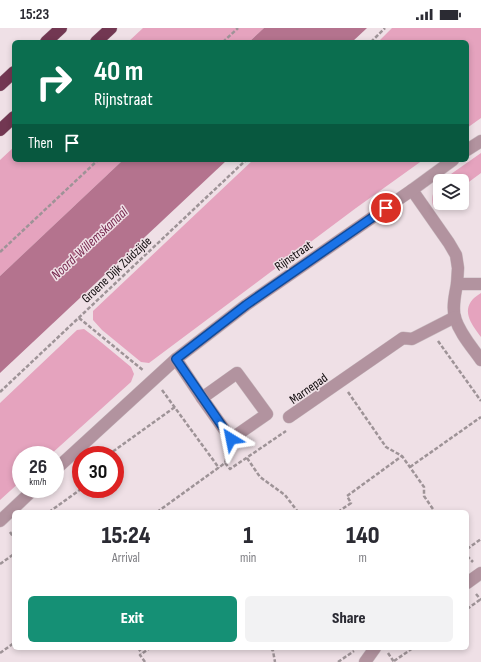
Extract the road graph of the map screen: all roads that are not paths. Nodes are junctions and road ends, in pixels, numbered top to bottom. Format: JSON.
{"nodes":[{"id":1,"x":61,"y":28,"type":"edge"},
{"id":2,"x":111,"y":28,"type":"edge"},
{"id":3,"x":48,"y":40,"type":"edge"},
{"id":4,"x":98,"y":40,"type":"edge"},
{"id":5,"x":12,"y":74,"type":"edge"},
{"id":6,"x":0,"y":85,"type":"edge"},
{"id":7,"x":12,"y":119,"type":"edge"},
{"id":8,"x":0,"y":130,"type":"edge"},
{"id":9,"x":481,"y":141,"type":"edge"},
{"id":10,"x":469,"y":149,"type":"edge"},
{"id":11,"x":450,"y":162,"type":"edge"},
{"id":12,"x":412,"y":190,"type":"junction"},
{"id":13,"x":457,"y":284,"type":"junction"},
{"id":14,"x":481,"y":284,"type":"edge"},
{"id":15,"x":455,"y":317,"type":"junction"},
{"id":16,"x":176,"y":359,"type":"junction"},
{"id":17,"x":481,"y":360,"type":"edge"},
{"id":18,"x":202,"y":398,"type":"junction"},
{"id":19,"x":289,"y":417,"type":"road end"},
{"id":20,"x":64,"y":462,"type":"edge"},
{"id":21,"x":24,"y":498,"type":"edge"},
{"id":22,"x":0,"y":521,"type":"edge"},
{"id":23,"x":481,"y":573,"type":"edge"},
{"id":24,"x":469,"y":582,"type":"edge"},
{"id":25,"x":374,"y":650,"type":"edge"},
{"id":26,"x":365,"y":662,"type":"edge"}],
"edges":[{"from":1,"to":3,"type":"highway"},
{"from":2,"to":4,"type":"highway"},
{"from":5,"to":6,"type":"highway"},
{"from":7,"to":8,"type":"highway"},
{"from":9,"to":10,"type":"street"},
{"from":11,"to":12,"type":"street","name":"Rijnstraat"},
{"from":12,"to":13,"type":"street"},
{"from":12,"to":16,"type":"street","name":"Rijnstraat"},
{"from":13,"to":14,"type":"street"},
{"from":13,"to":15,"type":"street"},
{"from":15,"to":17,"type":"street"},
{"from":15,"to":19,"type":"street","name":"Marnepad"},
{"from":16,"to":18,"type":"street"},
{"from":16,"to":20,"type":"street","name":"Rijnstraat"},
{"from":18,"to":18,"type":"street"},
{"from":21,"to":22,"type":"street"},
{"from":23,"to":24,"type":"street"},
{"from":25,"to":26,"type":"street"}]}
